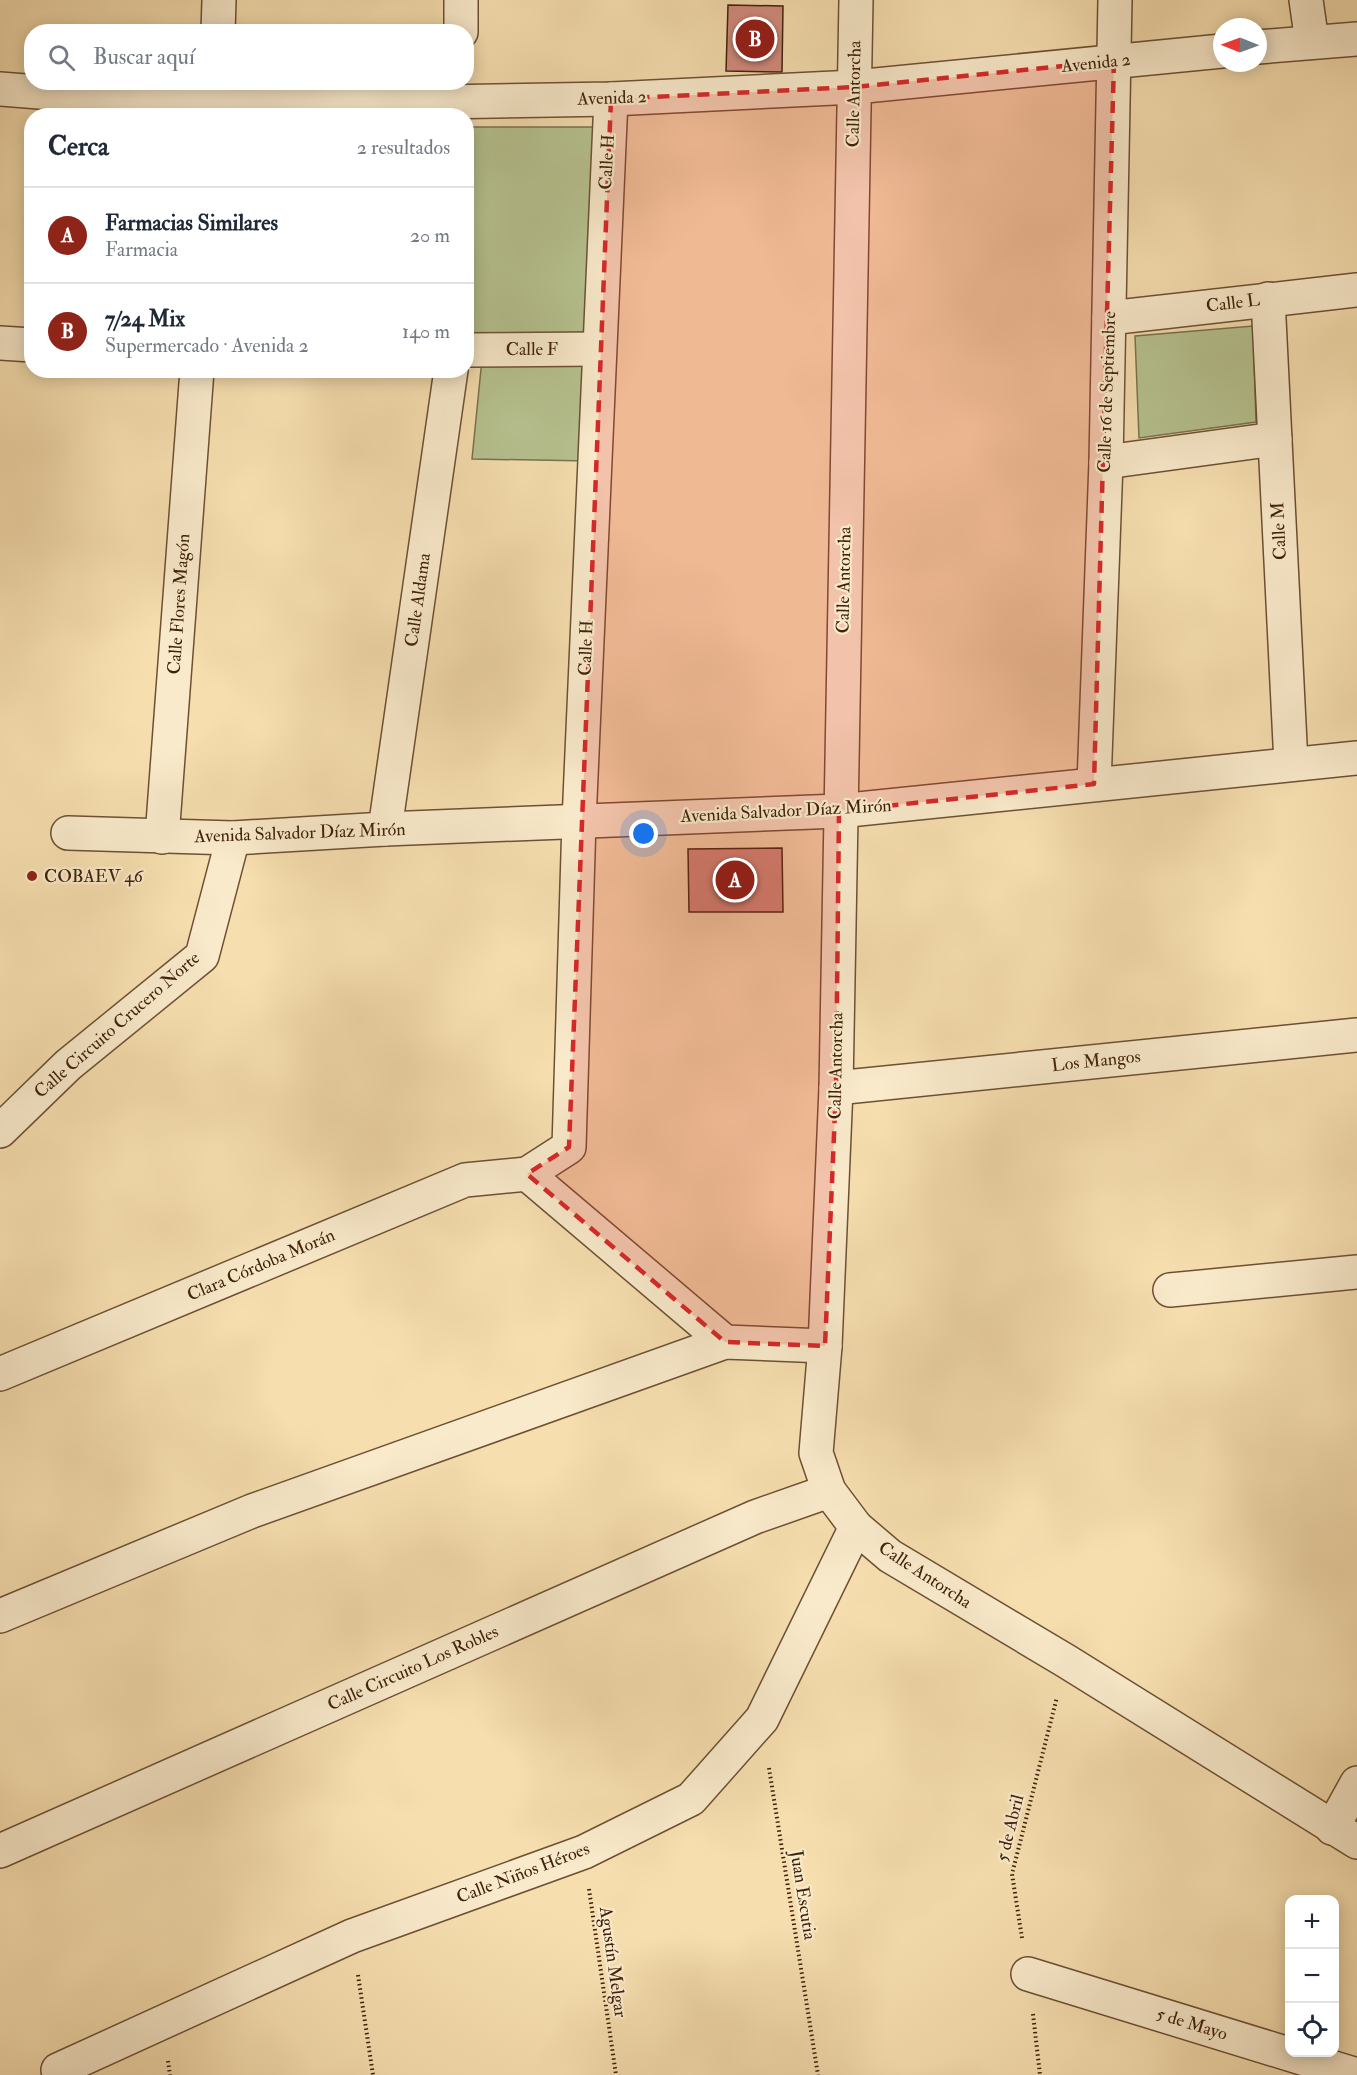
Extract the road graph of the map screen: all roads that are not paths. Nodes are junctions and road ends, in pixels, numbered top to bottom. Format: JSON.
{"nodes":[{"id":1,"x":219,"y":0,"type":"edge"},
{"id":2,"x":461,"y":0,"type":"edge"},
{"id":3,"x":856,"y":0,"type":"edge"},
{"id":4,"x":1115,"y":0,"type":"edge"},
{"id":5,"x":1306,"y":0,"type":"edge"},
{"id":6,"x":218,"y":24,"type":"edge"},
{"id":7,"x":461,"y":24,"type":"edge"},
{"id":8,"x":1357,"y":39,"type":"edge"},
{"id":9,"x":1312,"y":42,"type":"junction"},
{"id":10,"x":1267,"y":46,"type":"edge"},
{"id":11,"x":1213,"y":52,"type":"edge"},
{"id":12,"x":1114,"y":61,"type":"junction"},
{"id":13,"x":855,"y":87,"type":"junction"},
{"id":14,"x":0,"y":89,"type":"edge"},
{"id":15,"x":460,"y":92,"type":"edge"},
{"id":16,"x":611,"y":99,"type":"junction"},
{"id":17,"x":215,"y":101,"type":"edge"},
{"id":18,"x":1357,"y":290,"type":"edge"},
{"id":19,"x":1268,"y":299,"type":"junction"},
{"id":20,"x":1109,"y":318,"type":"junction"},
{"id":21,"x":0,"y":343,"type":"edge"},
{"id":22,"x":24,"y":344,"type":"edge"},
{"id":23,"x":598,"y":349,"type":"junction"},
{"id":24,"x":474,"y":350,"type":"edge"},
{"id":25,"x":196,"y":378,"type":"edge"},
{"id":26,"x":450,"y":378,"type":"edge"},
{"id":27,"x":1275,"y":439,"type":"junction"},
{"id":28,"x":1106,"y":462,"type":"junction"},
{"id":29,"x":1357,"y":758,"type":"edge"},
{"id":30,"x":1291,"y":764,"type":"junction"},
{"id":31,"x":1094,"y":784,"type":"junction"},
{"id":32,"x":839,"y":811,"type":"junction"},
{"id":33,"x":579,"y":820,"type":"junction"},
{"id":34,"x":385,"y":829,"type":"junction"},
{"id":35,"x":68,"y":833,"type":"dead end"},
{"id":36,"x":162,"y":837,"type":"junction"},
{"id":37,"x":233,"y":838,"type":"junction"},
{"id":38,"x":1357,"y":1035,"type":"edge"},
{"id":39,"x":836,"y":1088,"type":"junction"},
{"id":40,"x":0,"y":1131,"type":"edge"},
{"id":41,"x":527,"y":1174,"type":"junction"},
{"id":42,"x":1357,"y":1272,"type":"edge"},
{"id":43,"x":1170,"y":1290,"type":"dead end"},
{"id":44,"x":725,"y":1342,"type":"junction"},
{"id":45,"x":825,"y":1346,"type":"junction"},
{"id":46,"x":0,"y":1374,"type":"edge"},
{"id":47,"x":829,"y":1491,"type":"junction"},
{"id":48,"x":856,"y":1527,"type":"junction"},
{"id":49,"x":0,"y":1616,"type":"edge"},
{"id":50,"x":1357,"y":1783,"type":"edge"},
{"id":51,"x":1344,"y":1835,"type":"edge"},
{"id":52,"x":0,"y":1851,"type":"edge"},
{"id":53,"x":1028,"y":1974,"type":"road end"},
{"id":54,"x":58,"y":2070,"type":"dead end"},
{"id":55,"x":1357,"y":2075,"type":"edge"}],
"edges":[{"from":1,"to":6,"type":"street"},
{"from":2,"to":7,"type":"street"},
{"from":3,"to":13,"type":"street","name":"Calle Antorcha"},
{"from":4,"to":12,"type":"street","name":"Calle 16 de Septiembre"},
{"from":5,"to":9,"type":"street"},
{"from":8,"to":9,"type":"street"},
{"from":9,"to":10,"type":"street"},
{"from":11,"to":12,"type":"street","name":"Avenida 2"},
{"from":12,"to":13,"type":"street","name":"Avenida 2"},
{"from":12,"to":20,"type":"street","name":"Calle 16 de Septiembre"},
{"from":13,"to":16,"type":"street","name":"Avenida 2"},
{"from":13,"to":32,"type":"street","name":"Calle Antorcha"},
{"from":14,"to":17,"type":"street","name":"Avenida 2"},
{"from":15,"to":16,"type":"street","name":"Avenida 2"},
{"from":15,"to":17,"type":"street","name":"Avenida 2"},
{"from":16,"to":23,"type":"street","name":"Calle H"},
{"from":18,"to":19,"type":"street","name":"Calle L"},
{"from":19,"to":20,"type":"street","name":"Calle L"},
{"from":19,"to":27,"type":"street","name":"Calle M"},
{"from":20,"to":28,"type":"street","name":"Calle 16 de Septiembre"},
{"from":21,"to":22,"type":"street"},
{"from":23,"to":24,"type":"street","name":"Calle F"},
{"from":23,"to":33,"type":"street","name":"Calle H"},
{"from":25,"to":36,"type":"street","name":"Calle Flores Magón"},
{"from":26,"to":34,"type":"street","name":"Calle Aldama"},
{"from":27,"to":28,"type":"street"},
{"from":27,"to":30,"type":"street","name":"Calle M"},
{"from":28,"to":31,"type":"street","name":"Calle 16 de Septiembre"},
{"from":29,"to":30,"type":"street","name":"Avenida Salvador Díaz Mirón"},
{"from":30,"to":31,"type":"street","name":"Avenida Salvador Díaz Mirón"},
{"from":31,"to":32,"type":"street","name":"Avenida Salvador Díaz Mirón"},
{"from":32,"to":33,"type":"street","name":"Avenida Salvador Díaz Mirón"},
{"from":32,"to":39,"type":"street","name":"Calle Antorcha"},
{"from":33,"to":34,"type":"street","name":"Avenida Salvador Díaz Mirón"},
{"from":33,"to":41,"type":"street","name":"Calle H"},
{"from":34,"to":37,"type":"street","name":"Avenida Salvador Díaz Mirón"},
{"from":35,"to":36,"type":"street","name":"Avenida Salvador Díaz Mirón"},
{"from":36,"to":37,"type":"street","name":"Avenida Salvador Díaz Mirón"},
{"from":37,"to":40,"type":"street","name":"Calle Circuito Crucero Norte"},
{"from":38,"to":39,"type":"street","name":"Los Mangos"},
{"from":39,"to":45,"type":"street","name":"Calle Antorcha"},
{"from":41,"to":44,"type":"street"},
{"from":41,"to":46,"type":"street","name":"Clara Córdoba Morán"},
{"from":42,"to":43,"type":"street"},
{"from":44,"to":45,"type":"street"},
{"from":44,"to":49,"type":"street"},
{"from":45,"to":47,"type":"street","name":"Calle Antorcha"},
{"from":47,"to":48,"type":"street","name":"Calle Antorcha"},
{"from":47,"to":52,"type":"street","name":"Calle Circuito Los Robles"},
{"from":48,"to":51,"type":"street","name":"Calle Antorcha"},
{"from":48,"to":54,"type":"street","name":"Calle Niños Héroes"},
{"from":50,"to":51,"type":"street"},
{"from":53,"to":55,"type":"street","name":"5 de Mayo"}]}
